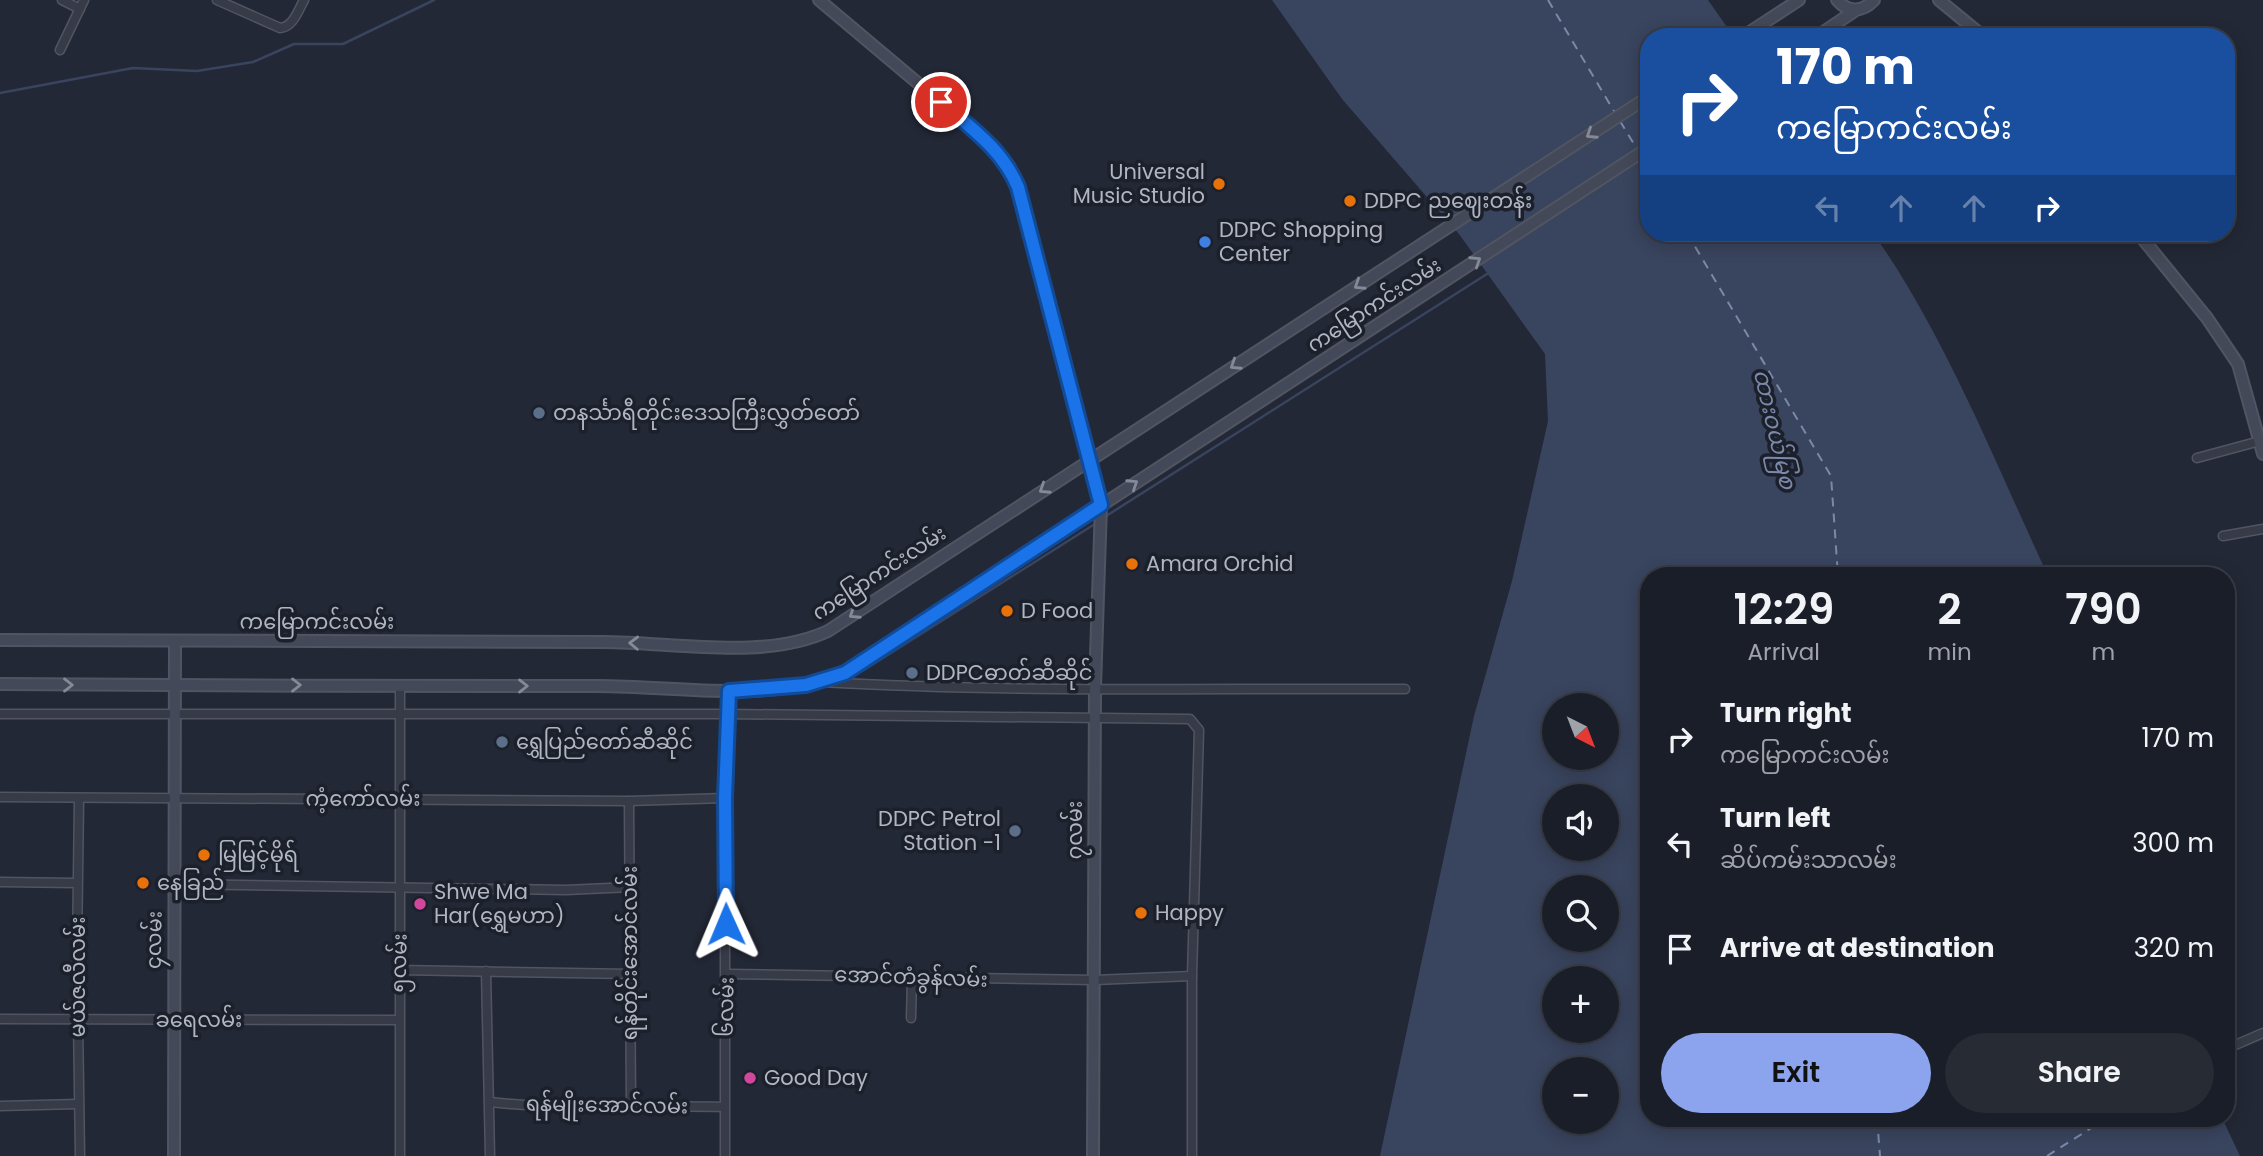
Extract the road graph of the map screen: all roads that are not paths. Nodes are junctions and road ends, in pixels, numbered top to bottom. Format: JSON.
{"nodes":[{"id":1,"x":62,"y":0,"type":"edge"},
{"id":2,"x":217,"y":0,"type":"edge"},
{"id":3,"x":304,"y":0,"type":"edge"},
{"id":4,"x":820,"y":0,"type":"edge"},
{"id":5,"x":1837,"y":0,"type":"edge"},
{"id":6,"x":1874,"y":0,"type":"edge"},
{"id":7,"x":1939,"y":0,"type":"edge"},
{"id":8,"x":1796,"y":2,"type":"edge"},
{"id":9,"x":82,"y":4,"type":"edge"},
{"id":10,"x":1856,"y":10,"type":"junction"},
{"id":11,"x":1756,"y":28,"type":"edge"},
{"id":12,"x":1829,"y":28,"type":"edge"},
{"id":13,"x":1973,"y":28,"type":"edge"},
{"id":14,"x":60,"y":50,"type":"dead end"},
{"id":15,"x":1640,"y":102,"type":"edge"},
{"id":16,"x":1640,"y":153,"type":"edge"},
{"id":17,"x":2145,"y":242,"type":"edge"},
{"id":18,"x":2260,"y":442,"type":"junction"},
{"id":19,"x":2263,"y":454,"type":"edge"},
{"id":20,"x":2197,"y":458,"type":"dead end"},
{"id":21,"x":1089,"y":460,"type":"junction"},
{"id":22,"x":1101,"y":505,"type":"junction"},
{"id":23,"x":2263,"y":529,"type":"edge"},
{"id":24,"x":2223,"y":536,"type":"dead end"},
{"id":25,"x":0,"y":640,"type":"edge"},
{"id":26,"x":175,"y":641,"type":"junction"},
{"id":27,"x":822,"y":682,"type":"junction"},
{"id":28,"x":0,"y":684,"type":"edge"},
{"id":29,"x":175,"y":685,"type":"junction"},
{"id":30,"x":400,"y":686,"type":"junction"},
{"id":31,"x":1095,"y":687,"type":"junction"},
{"id":32,"x":1405,"y":689,"type":"dead end"},
{"id":33,"x":729,"y":691,"type":"junction"},
{"id":34,"x":728,"y":714,"type":"junction"},
{"id":35,"x":0,"y":715,"type":"edge"},
{"id":36,"x":400,"y":715,"type":"junction"},
{"id":37,"x":174,"y":716,"type":"junction"},
{"id":38,"x":1095,"y":718,"type":"junction"},
{"id":39,"x":174,"y":796,"type":"junction"},
{"id":40,"x":0,"y":797,"type":"edge"},
{"id":41,"x":725,"y":798,"type":"junction"},
{"id":42,"x":79,"y":799,"type":"junction"},
{"id":43,"x":399,"y":799,"type":"junction"},
{"id":44,"x":629,"y":801,"type":"junction"},
{"id":45,"x":0,"y":883,"type":"edge"},
{"id":46,"x":77,"y":883,"type":"junction"},
{"id":47,"x":174,"y":884,"type":"junction"},
{"id":48,"x":400,"y":887,"type":"junction"},
{"id":49,"x":631,"y":887,"type":"junction"},
{"id":50,"x":399,"y":970,"type":"junction"},
{"id":51,"x":486,"y":971,"type":"junction"},
{"id":52,"x":631,"y":974,"type":"junction"},
{"id":53,"x":727,"y":974,"type":"junction"},
{"id":54,"x":1192,"y":976,"type":"junction"},
{"id":55,"x":912,"y":978,"type":"junction"},
{"id":56,"x":1094,"y":980,"type":"junction"},
{"id":57,"x":911,"y":1018,"type":"dead end"},
{"id":58,"x":0,"y":1019,"type":"edge"},
{"id":59,"x":173,"y":1019,"type":"junction"},
{"id":60,"x":398,"y":1020,"type":"junction"},
{"id":61,"x":78,"y":1021,"type":"junction"},
{"id":62,"x":2263,"y":1032,"type":"edge"},
{"id":63,"x":2235,"y":1045,"type":"edge"},
{"id":64,"x":490,"y":1102,"type":"junction"},
{"id":65,"x":79,"y":1104,"type":"junction"},
{"id":66,"x":631,"y":1105,"type":"junction"},
{"id":67,"x":0,"y":1106,"type":"edge"},
{"id":68,"x":724,"y":1107,"type":"junction"},
{"id":69,"x":80,"y":1156,"type":"edge"},
{"id":70,"x":174,"y":1156,"type":"edge"},
{"id":71,"x":400,"y":1156,"type":"edge"},
{"id":72,"x":490,"y":1156,"type":"edge"},
{"id":73,"x":725,"y":1156,"type":"edge"},
{"id":74,"x":1093,"y":1156,"type":"edge"},
{"id":75,"x":1192,"y":1156,"type":"edge"}],
"edges":[{"from":1,"to":9,"type":"street"},
{"from":2,"to":3,"type":"street"},
{"from":4,"to":21,"type":"main road","name":"၇လမ်း"},
{"from":5,"to":10,"type":"main road"},
{"from":6,"to":10,"type":"main road"},
{"from":7,"to":13,"type":"main road"},
{"from":8,"to":11,"type":"main road"},
{"from":9,"to":14,"type":"street"},
{"from":10,"to":12,"type":"main road"},
{"from":15,"to":21,"type":"main road","name":"ကမြောကင်းလမ်း","one_way":true},
{"from":22,"to":16,"type":"main road","name":"ကမြောကင်းလမ်း","one_way":true},
{"from":17,"to":18,"type":"main road"},
{"from":18,"to":19,"type":"main road"},
{"from":18,"to":20,"type":"street"},
{"from":21,"to":22,"type":"main road","name":"၇လမ်း"},
{"from":21,"to":26,"type":"main road","name":"ကမြောကင်းလမ်း","one_way":true},
{"from":22,"to":27,"type":"main road","name":"ကမြောကင်းလမ်း"},
{"from":22,"to":31,"type":"main road","name":"၇လမ်း"},
{"from":23,"to":24,"type":"street"},
{"from":25,"to":26,"type":"main road","name":"ကမြောကင်းလမ်း"},
{"from":26,"to":29,"type":"main road","name":"၄လမ်း"},
{"from":27,"to":31,"type":"street"},
{"from":27,"to":33,"type":"main road","name":"ကမြောကင်းလမ်း"},
{"from":28,"to":29,"type":"main road","name":"ကမြောကင်းလမ်း","one_way":true},
{"from":29,"to":30,"type":"main road","name":"ကမြောကင်းလမ်း","one_way":true},
{"from":29,"to":37,"type":"main road","name":"၄လမ်း"},
{"from":30,"to":33,"type":"main road","name":"ကမြောကင်းလမ်း","one_way":true},
{"from":30,"to":36,"type":"street","name":"၅လမ်း"},
{"from":31,"to":32,"type":"street"},
{"from":31,"to":38,"type":"main road","name":"၇လမ်း"},
{"from":33,"to":34,"type":"street","name":"၆လမ်း"},
{"from":34,"to":36,"type":"street"},
{"from":34,"to":38,"type":"street"},
{"from":34,"to":41,"type":"street","name":"၆လမ်း"},
{"from":35,"to":37,"type":"street"},
{"from":36,"to":37,"type":"street"},
{"from":36,"to":43,"type":"street","name":"၅လမ်း"},
{"from":37,"to":39,"type":"main road","name":"၄လမ်း"},
{"from":38,"to":54,"type":"street"},
{"from":38,"to":56,"type":"main road","name":"၇လမ်း"},
{"from":39,"to":42,"type":"street","name":"ကံ့ကော်လမ်း"},
{"from":39,"to":43,"type":"street","name":"ကံ့ကော်လမ်း"},
{"from":39,"to":47,"type":"main road","name":"၄လမ်း"},
{"from":40,"to":42,"type":"street","name":"ကံ့ကော်လမ်း"},
{"from":41,"to":44,"type":"street","name":"ကံ့ကော်လမ်း"},
{"from":41,"to":53,"type":"street","name":"၆လမ်း"},
{"from":42,"to":46,"type":"street","name":"မယ်ဇလီလမ်း"},
{"from":43,"to":44,"type":"street","name":"ကံ့ကော်လမ်း"},
{"from":43,"to":48,"type":"street","name":"၅လမ်း"},
{"from":44,"to":49,"type":"street","name":"ရန်တိုင်းအောင်လမ်း"},
{"from":45,"to":46,"type":"street"},
{"from":46,"to":61,"type":"street","name":"မယ်ဇလီလမ်း"},
{"from":47,"to":48,"type":"street"},
{"from":47,"to":59,"type":"main road","name":"၄လမ်း"},
{"from":48,"to":49,"type":"street"},
{"from":48,"to":50,"type":"street","name":"၅လမ်း"},
{"from":49,"to":52,"type":"street","name":"ရန်တိုင်းအောင်လမ်း"},
{"from":50,"to":51,"type":"street"},
{"from":50,"to":60,"type":"street","name":"၅လမ်း"},
{"from":51,"to":52,"type":"street"},
{"from":51,"to":64,"type":"street"},
{"from":52,"to":66,"type":"street","name":"ရန်တိုင်းအောင်လမ်း"},
{"from":53,"to":55,"type":"street","name":"အောင်တံခွန်လမ်း"},
{"from":53,"to":68,"type":"street","name":"၆လမ်း"},
{"from":54,"to":56,"type":"street","name":"အောင်တံခွန်လမ်း"},
{"from":54,"to":75,"type":"street"},
{"from":55,"to":56,"type":"street","name":"အောင်တံခွန်လမ်း"},
{"from":55,"to":57,"type":"street"},
{"from":56,"to":74,"type":"main road","name":"၇လမ်း"},
{"from":58,"to":61,"type":"street","name":"ခရေလမ်း"},
{"from":59,"to":60,"type":"street","name":"ခရေလမ်း"},
{"from":59,"to":61,"type":"street","name":"ခရေလမ်း"},
{"from":59,"to":70,"type":"main road","name":"၄လမ်း"},
{"from":60,"to":71,"type":"street","name":"၅လမ်း"},
{"from":61,"to":65,"type":"street","name":"မယ်ဇလီလမ်း"},
{"from":62,"to":63,"type":"street"},
{"from":64,"to":66,"type":"street","name":"ရန်မျိုးအောင်လမ်း"},
{"from":64,"to":72,"type":"street"},
{"from":65,"to":67,"type":"street"},
{"from":65,"to":69,"type":"street","name":"မယ်ဇလီလမ်း"},
{"from":66,"to":68,"type":"street","name":"ရန်မျိုးအောင်လမ်း"},
{"from":68,"to":73,"type":"street","name":"၆လမ်း"}]}
